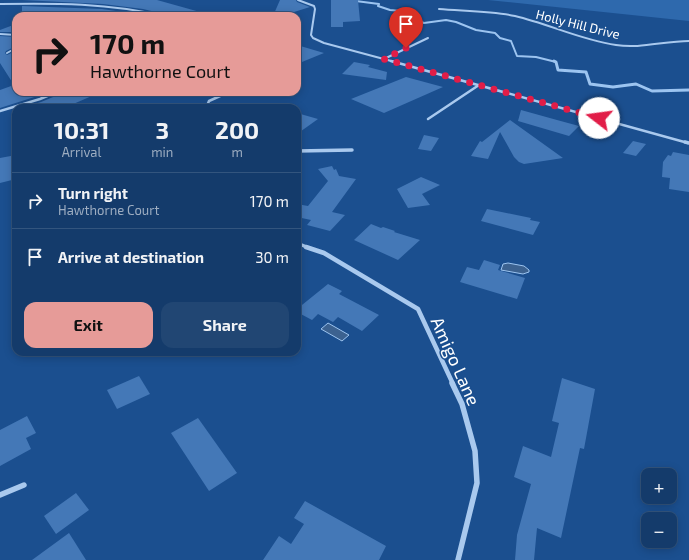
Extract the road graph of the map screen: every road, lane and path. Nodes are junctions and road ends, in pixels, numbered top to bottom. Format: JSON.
{"nodes":[{"id":1,"x":13,"y":0,"type":"edge"},
{"id":2,"x":298,"y":0,"type":"edge"},
{"id":3,"x":10,"y":3,"type":"junction"},
{"id":4,"x":0,"y":4,"type":"edge"},
{"id":5,"x":439,"y":9,"type":"dead end"},
{"id":6,"x":150,"y":12,"type":"edge"},
{"id":7,"x":0,"y":34,"type":"edge"},
{"id":8,"x":12,"y":36,"type":"edge"},
{"id":9,"x":428,"y":38,"type":"dead end"},
{"id":10,"x":689,"y":41,"type":"edge"},
{"id":11,"x":12,"y":50,"type":"edge"},
{"id":12,"x":7,"y":52,"type":"dead end"},
{"id":13,"x":384,"y":59,"type":"junction"},
{"id":14,"x":479,"y":85,"type":"junction"},
{"id":15,"x":47,"y":96,"type":"edge"},
{"id":16,"x":220,"y":96,"type":"edge"},
{"id":17,"x":23,"y":104,"type":"edge"},
{"id":18,"x":208,"y":104,"type":"edge"},
{"id":19,"x":12,"y":107,"type":"edge"},
{"id":20,"x":0,"y":111,"type":"edge"},
{"id":21,"x":428,"y":119,"type":"dead end"},
{"id":22,"x":689,"y":143,"type":"edge"},
{"id":23,"x":352,"y":150,"type":"dead end"},
{"id":24,"x":301,"y":151,"type":"edge"},
{"id":25,"x":301,"y":244,"type":"edge"},
{"id":26,"x":24,"y":485,"type":"dead end"},
{"id":27,"x":0,"y":495,"type":"edge"},
{"id":28,"x":458,"y":560,"type":"edge"}],
"edges":[{"from":1,"to":3,"type":"street"},
{"from":2,"to":13,"type":"street"},
{"from":3,"to":4,"type":"street"},
{"from":3,"to":6,"type":"street"},
{"from":5,"to":10,"type":"street","name":"Holly Hill Drive"},
{"from":7,"to":8,"type":"street"},
{"from":9,"to":13,"type":"street"},
{"from":11,"to":12,"type":"street"},
{"from":13,"to":14,"type":"street"},
{"from":14,"to":21,"type":"street"},
{"from":14,"to":22,"type":"street"},
{"from":15,"to":17,"type":"street"},
{"from":16,"to":18,"type":"street"},
{"from":19,"to":20,"type":"street"},
{"from":23,"to":24,"type":"street"},
{"from":25,"to":28,"type":"street","name":"Amigo Lane"},
{"from":26,"to":27,"type":"street"}]}
